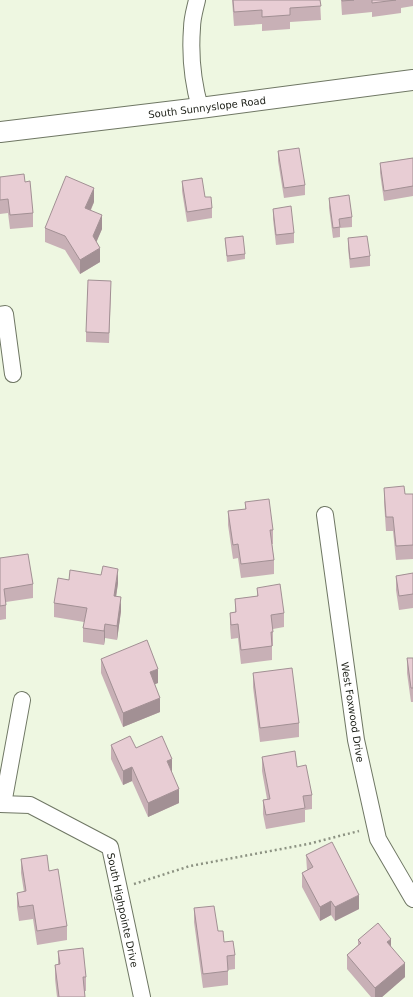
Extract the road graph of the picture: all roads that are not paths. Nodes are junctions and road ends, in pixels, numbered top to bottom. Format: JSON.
{"nodes":[{"id":1,"x":197,"y":0,"type":"edge"},
{"id":2,"x":413,"y":80,"type":"edge"},
{"id":3,"x":200,"y":108,"type":"junction"},
{"id":4,"x":0,"y":132,"type":"edge"},
{"id":5,"x":0,"y":315,"type":"edge"},
{"id":6,"x":13,"y":374,"type":"dead end"},
{"id":7,"x":324,"y":515,"type":"dead end"},
{"id":8,"x":22,"y":700,"type":"dead end"},
{"id":9,"x":1,"y":804,"type":"edge"},
{"id":10,"x":413,"y":899,"type":"edge"},
{"id":11,"x":142,"y":997,"type":"edge"}],
"edges":[{"from":1,"to":3,"type":"street"},
{"from":2,"to":3,"type":"street","name":"South Sunnyslope Road"},
{"from":3,"to":4,"type":"street","name":"South Sunnyslope Road"},
{"from":5,"to":6,"type":"street"},
{"from":7,"to":10,"type":"street","name":"West Foxwood Drive"},
{"from":8,"to":9,"type":"street"},
{"from":9,"to":11,"type":"street","name":"South Highpointe Drive"}]}
